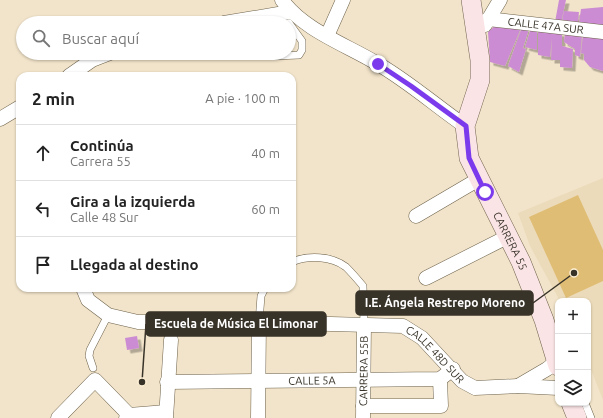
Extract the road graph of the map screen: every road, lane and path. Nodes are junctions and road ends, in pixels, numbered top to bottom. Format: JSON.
{"nodes":[{"id":1,"x":343,"y":0,"type":"edge"},
{"id":2,"x":471,"y":0,"type":"edge"},
{"id":3,"x":500,"y":0,"type":"edge"},
{"id":4,"x":286,"y":14,"type":"edge"},
{"id":5,"x":272,"y":16,"type":"edge"},
{"id":6,"x":296,"y":19,"type":"edge"},
{"id":7,"x":488,"y":19,"type":"junction"},
{"id":8,"x":296,"y":31,"type":"edge"},
{"id":9,"x":603,"y":32,"type":"edge"},
{"id":10,"x":327,"y":36,"type":"junction"},
{"id":11,"x":476,"y":41,"type":"junction"},
{"id":12,"x":296,"y":54,"type":"edge"},
{"id":13,"x":92,"y":60,"type":"edge"},
{"id":14,"x":75,"y":72,"type":"edge"},
{"id":15,"x":16,"y":109,"type":"edge"},
{"id":16,"x":0,"y":119,"type":"edge"},
{"id":17,"x":466,"y":126,"type":"junction"},
{"id":18,"x":479,"y":179,"type":"junction"},
{"id":19,"x":416,"y":216,"type":"dead end"},
{"id":20,"x":509,"y":236,"type":"junction"},
{"id":21,"x":296,"y":260,"type":"edge"},
{"id":22,"x":426,"y":278,"type":"dead end"},
{"id":23,"x":263,"y":292,"type":"edge"},
{"id":24,"x":85,"y":294,"type":"edge"},
{"id":25,"x":108,"y":315,"type":"junction"},
{"id":26,"x":259,"y":322,"type":"junction"},
{"id":27,"x":364,"y":324,"type":"junction"},
{"id":28,"x":171,"y":340,"type":"dead end"},
{"id":29,"x":555,"y":351,"type":"edge"},
{"id":30,"x":93,"y":368,"type":"dead end"},
{"id":31,"x":453,"y":369,"type":"junction"},
{"id":32,"x":363,"y":379,"type":"junction"},
{"id":33,"x":440,"y":379,"type":"junction"},
{"id":34,"x":259,"y":380,"type":"junction"},
{"id":35,"x":168,"y":382,"type":"junction"},
{"id":36,"x":518,"y":386,"type":"junction"},
{"id":37,"x":555,"y":388,"type":"edge"},
{"id":38,"x":573,"y":406,"type":"edge"},
{"id":39,"x":586,"y":406,"type":"edge"},
{"id":40,"x":363,"y":412,"type":"edge"},
{"id":41,"x":166,"y":415,"type":"edge"},
{"id":42,"x":129,"y":417,"type":"edge"},
{"id":43,"x":58,"y":418,"type":"edge"},
{"id":44,"x":258,"y":418,"type":"edge"},
{"id":45,"x":577,"y":418,"type":"edge"},
{"id":46,"x":591,"y":418,"type":"edge"}],
"edges":[{"from":1,"to":10,"type":"street"},
{"from":2,"to":11,"type":"main road","name":"CARRERA 55"},
{"from":3,"to":7,"type":"street","name":"CALLE 47A SUR"},
{"from":4,"to":5,"type":"street"},
{"from":6,"to":10,"type":"street"},
{"from":7,"to":9,"type":"street","name":"CALLE 47A SUR"},
{"from":7,"to":11,"type":"street","name":"CALLE 47A SUR"},
{"from":8,"to":12,"type":"lane"},
{"from":10,"to":17,"type":"street"},
{"from":11,"to":17,"type":"main road","name":"CARRERA 55"},
{"from":13,"to":14,"type":"street"},
{"from":15,"to":16,"type":"street"},
{"from":17,"to":18,"type":"main road","name":"CARRERA 55"},
{"from":18,"to":19,"type":"street"},
{"from":18,"to":20,"type":"main road","name":"CARRERA 55"},
{"from":20,"to":22,"type":"street"},
{"from":20,"to":29,"type":"main road","name":"CARRERA 55"},
{"from":21,"to":27,"type":"lane"},
{"from":23,"to":26,"type":"lane"},
{"from":24,"to":25,"type":"street","name":"CALLE 48D SUR"},
{"from":25,"to":26,"type":"street","name":"CALLE 48D SUR"},
{"from":25,"to":30,"type":"lane"},
{"from":26,"to":27,"type":"street","name":"CALLE 48D SUR"},
{"from":26,"to":34,"type":"street"},
{"from":27,"to":31,"type":"street","name":"CALLE 48D SUR"},
{"from":27,"to":32,"type":"street","name":"CARRERA 55B"},
{"from":28,"to":35,"type":"street"},
{"from":29,"to":36,"type":"street"},
{"from":31,"to":33,"type":"street"},
{"from":31,"to":36,"type":"street","name":"CALLE 48D SUR"},
{"from":32,"to":33,"type":"street","name":"CALLE 5A"},
{"from":32,"to":34,"type":"street","name":"CALLE 5A"},
{"from":32,"to":40,"type":"street","name":"CARRERA 55B"},
{"from":33,"to":40,"type":"street"},
{"from":34,"to":35,"type":"street","name":"CALLE 5A"},
{"from":34,"to":44,"type":"street"},
{"from":35,"to":41,"type":"street"},
{"from":36,"to":37,"type":"street"},
{"from":38,"to":45,"type":"main road"},
{"from":39,"to":46,"type":"lane"},
{"from":41,"to":42,"type":"street"},
{"from":42,"to":43,"type":"street"}]}
